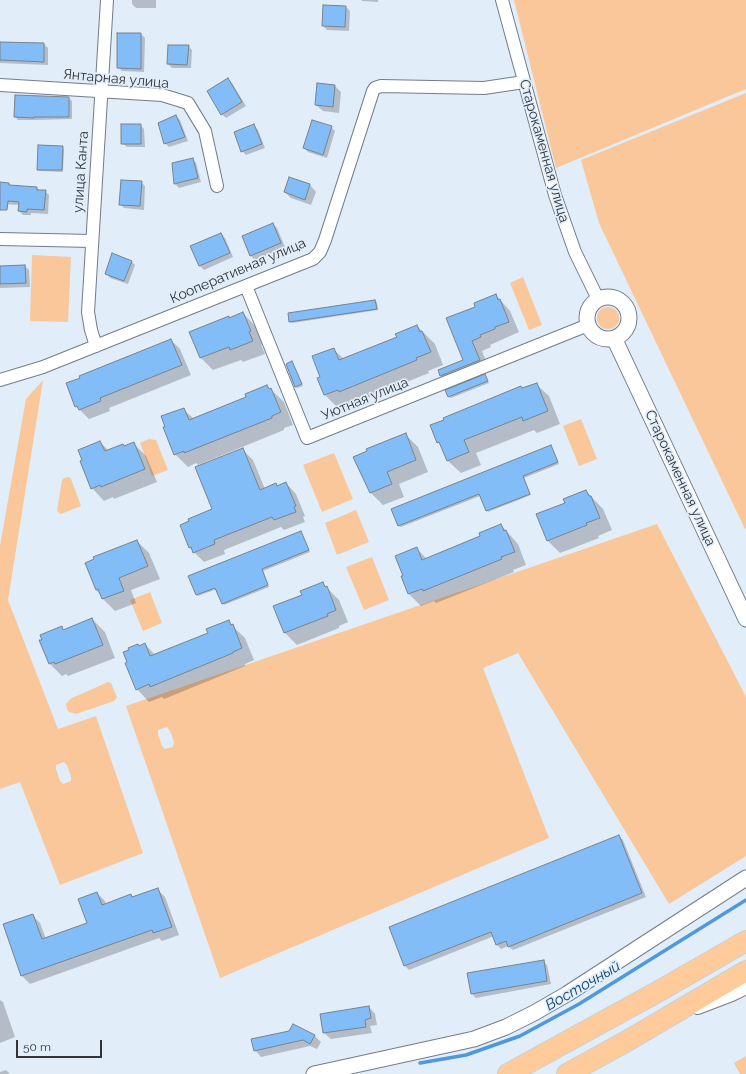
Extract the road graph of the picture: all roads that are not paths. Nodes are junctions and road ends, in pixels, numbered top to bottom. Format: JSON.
{"nodes":[{"id":1,"x":107,"y":0,"type":"edge"},
{"id":2,"x":502,"y":0,"type":"edge"},
{"id":3,"x":524,"y":82,"type":"junction"},
{"id":4,"x":0,"y":85,"type":"edge"},
{"id":5,"x":102,"y":91,"type":"junction"},
{"id":6,"x":217,"y":186,"type":"dead end"},
{"id":7,"x":0,"y":239,"type":"edge"},
{"id":8,"x":92,"y":241,"type":"junction"},
{"id":9,"x":246,"y":286,"type":"junction"},
{"id":10,"x":598,"y":299,"type":"junction"},
{"id":11,"x":588,"y":325,"type":"junction"},
{"id":12,"x":614,"y":338,"type":"junction"},
{"id":13,"x":96,"y":346,"type":"junction"},
{"id":14,"x":0,"y":380,"type":"edge"},
{"id":15,"x":746,"y":619,"type":"edge"},
{"id":16,"x":746,"y":878,"type":"edge"},
{"id":17,"x":746,"y":941,"type":"edge"},
{"id":18,"x":746,"y":972,"type":"edge"},
{"id":19,"x":746,"y":988,"type":"edge"},
{"id":20,"x":674,"y":1014,"type":"junction"},
{"id":21,"x":314,"y":1074,"type":"edge"},
{"id":22,"x":508,"y":1074,"type":"edge"},
{"id":23,"x":567,"y":1074,"type":"edge"}],
"edges":[{"from":1,"to":5,"type":"street","name":"улица Канта"},
{"from":2,"to":3,"type":"street","name":"Старокаменная улица"},
{"from":3,"to":9,"type":"street","name":"Кооперативная улица"},
{"from":3,"to":10,"type":"street","name":"Старокаменная улица"},
{"from":4,"to":5,"type":"street","name":"Янтарная улица"},
{"from":5,"to":6,"type":"street","name":"Янтарная улица"},
{"from":5,"to":8,"type":"street","name":"улица Канта"},
{"from":7,"to":8,"type":"street"},
{"from":8,"to":13,"type":"street","name":"улица Канта"},
{"from":9,"to":11,"type":"street","name":"Уютная улица"},
{"from":9,"to":13,"type":"street","name":"Кооперативная улица"},
{"from":10,"to":11,"type":"street"},
{"from":10,"to":12,"type":"street"},
{"from":11,"to":12,"type":"street"},
{"from":12,"to":15,"type":"street","name":"Старокаменная улица"},
{"from":13,"to":14,"type":"street","name":"Кооперативная улица"},
{"from":16,"to":21,"type":"street"},
{"from":17,"to":22,"type":"highway"},
{"from":18,"to":20,"type":"highway"},
{"from":19,"to":20,"type":"street"},
{"from":20,"to":23,"type":"highway"}]}
